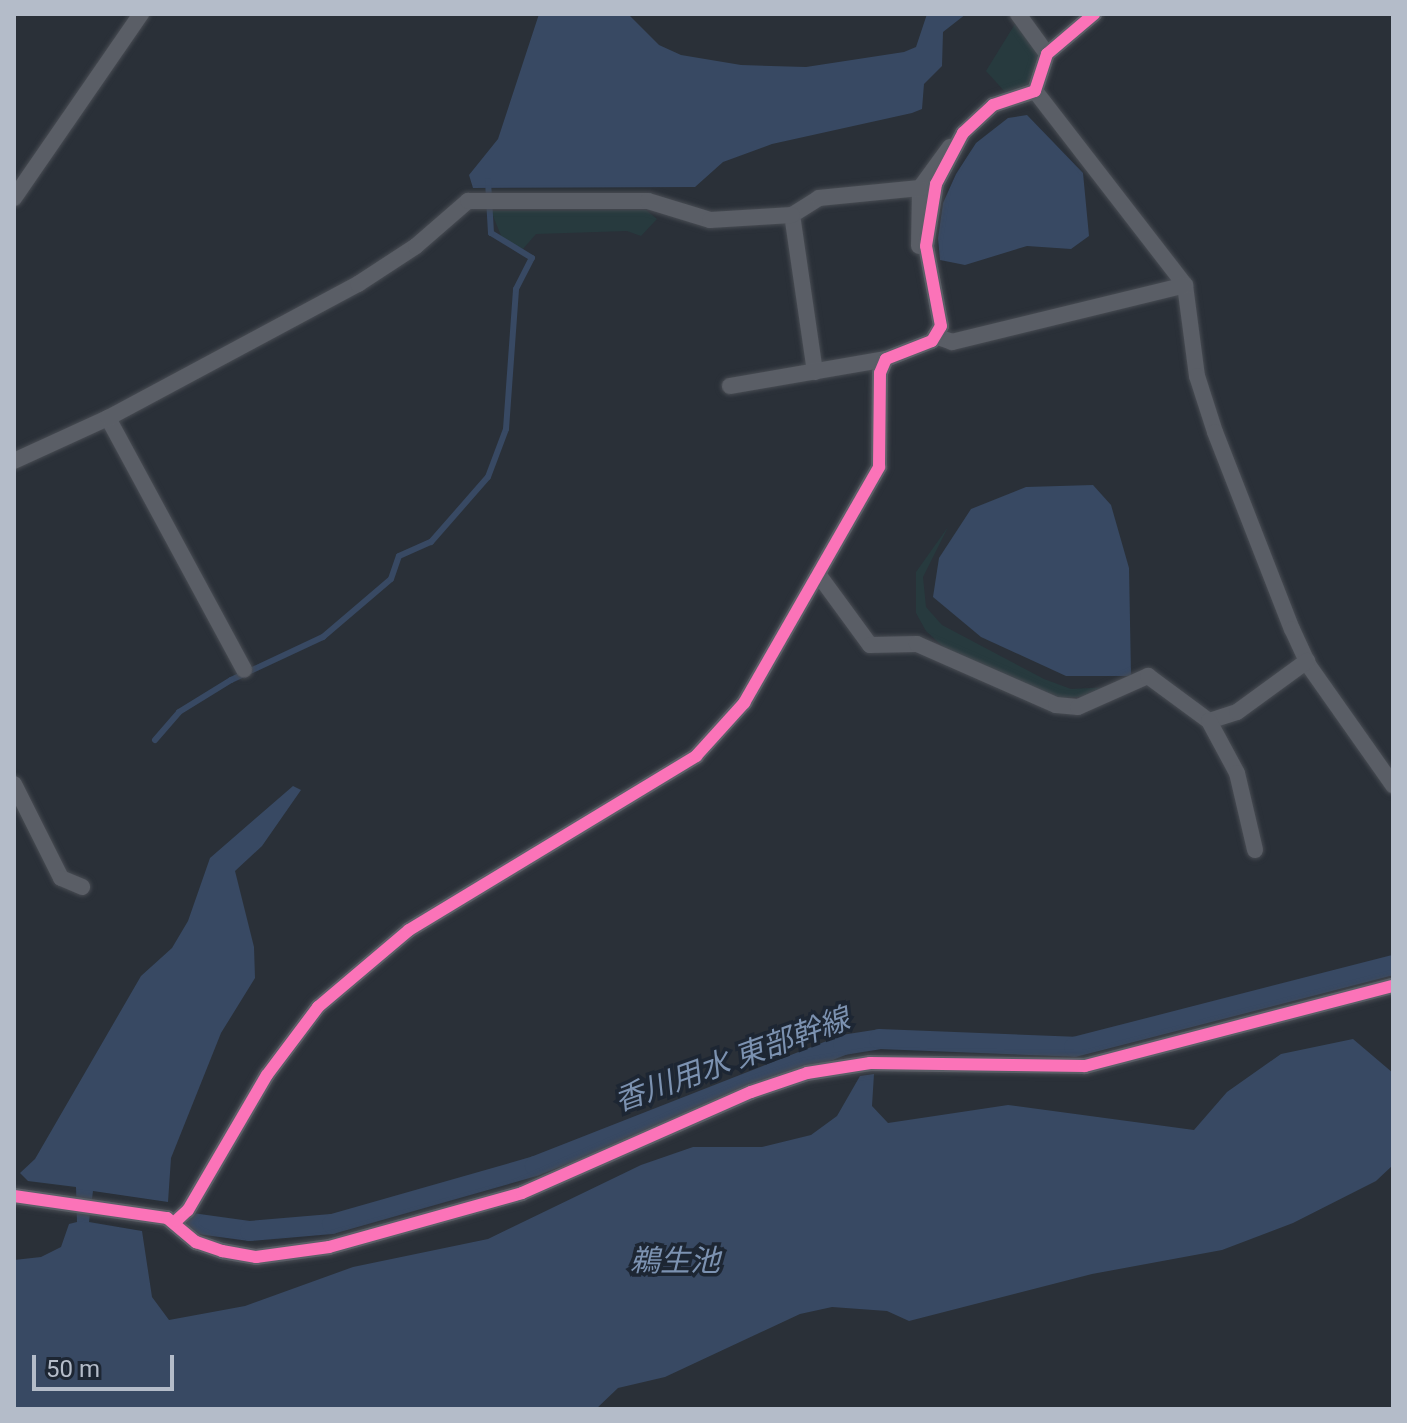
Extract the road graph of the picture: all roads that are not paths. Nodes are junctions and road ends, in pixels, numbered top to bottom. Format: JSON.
{"nodes":[{"id":1,"x":141,"y":14,"type":"edge"},
{"id":2,"x":1018,"y":14,"type":"edge"},
{"id":3,"x":1094,"y":14,"type":"edge"},
{"id":4,"x":1047,"y":54,"type":"junction"},
{"id":5,"x":1035,"y":91,"type":"junction"},
{"id":6,"x":963,"y":133,"type":"junction"},
{"id":7,"x":920,"y":188,"type":"junction"},
{"id":8,"x":14,"y":198,"type":"edge"},
{"id":9,"x":792,"y":215,"type":"junction"},
{"id":10,"x":930,"y":269,"type":"junction"},
{"id":11,"x":1185,"y":285,"type":"junction"},
{"id":12,"x":935,"y":336,"type":"junction"},
{"id":13,"x":886,"y":359,"type":"junction"},
{"id":14,"x":815,"y":372,"type":"junction"},
{"id":15,"x":730,"y":386,"type":"dead end"},
{"id":16,"x":108,"y":418,"type":"junction"},
{"id":17,"x":14,"y":461,"type":"edge"},
{"id":18,"x":818,"y":574,"type":"junction"},
{"id":19,"x":1307,"y":661,"type":"junction"},
{"id":20,"x":244,"y":670,"type":"dead end"},
{"id":21,"x":1209,"y":721,"type":"junction"},
{"id":22,"x":14,"y":784,"type":"edge"},
{"id":23,"x":1393,"y":785,"type":"edge"},
{"id":24,"x":1255,"y":850,"type":"dead end"},
{"id":25,"x":82,"y":887,"type":"dead end"},
{"id":26,"x":1393,"y":986,"type":"edge"},
{"id":27,"x":14,"y":1196,"type":"edge"},
{"id":28,"x":172,"y":1220,"type":"junction"}],
"edges":[{"from":1,"to":8,"type":"street"},
{"from":2,"to":4,"type":"street"},
{"from":3,"to":4,"type":"street"},
{"from":4,"to":5,"type":"street"},
{"from":5,"to":6,"type":"street"},
{"from":5,"to":11,"type":"street"},
{"from":6,"to":7,"type":"street"},
{"from":6,"to":10,"type":"street"},
{"from":7,"to":9,"type":"street"},
{"from":7,"to":10,"type":"street"},
{"from":9,"to":14,"type":"street"},
{"from":9,"to":16,"type":"street"},
{"from":10,"to":12,"type":"street"},
{"from":11,"to":12,"type":"street"},
{"from":11,"to":19,"type":"street"},
{"from":12,"to":13,"type":"street"},
{"from":13,"to":14,"type":"street"},
{"from":13,"to":18,"type":"street"},
{"from":14,"to":15,"type":"street"},
{"from":16,"to":17,"type":"street"},
{"from":16,"to":20,"type":"street"},
{"from":18,"to":21,"type":"street"},
{"from":18,"to":28,"type":"street"},
{"from":19,"to":21,"type":"street"},
{"from":19,"to":23,"type":"street"},
{"from":21,"to":24,"type":"street"},
{"from":22,"to":25,"type":"street"},
{"from":26,"to":28,"type":"street"},
{"from":27,"to":28,"type":"street"}]}
